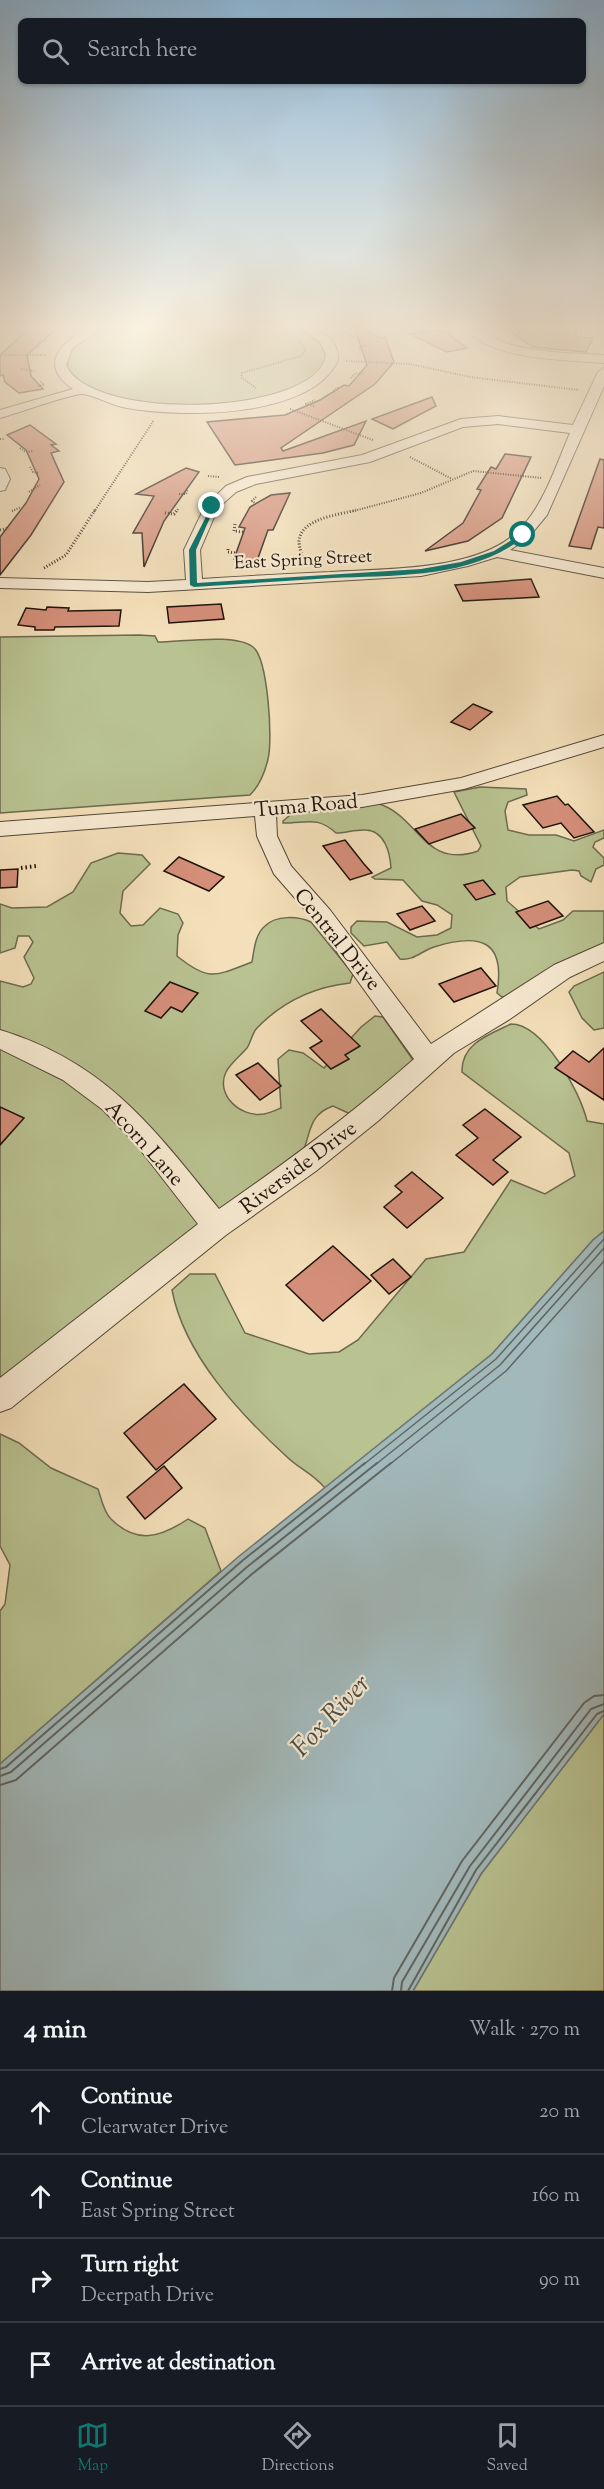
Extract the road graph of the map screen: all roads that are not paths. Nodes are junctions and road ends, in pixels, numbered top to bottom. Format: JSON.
{"nodes":[{"id":1,"x":474,"y":422,"type":"edge"},
{"id":2,"x":513,"y":422,"type":"edge"},
{"id":3,"x":582,"y":422,"type":"edge"},
{"id":4,"x":578,"y":430,"type":"junction"},
{"id":5,"x":0,"y":472,"type":"edge"},
{"id":6,"x":0,"y":487,"type":"edge"},
{"id":7,"x":496,"y":552,"type":"junction"},
{"id":8,"x":604,"y":573,"type":"edge"},
{"id":9,"x":0,"y":583,"type":"edge"},
{"id":10,"x":194,"y":585,"type":"junction"},
{"id":11,"x":601,"y":746,"type":"edge"},
{"id":12,"x":265,"y":809,"type":"junction"},
{"id":13,"x":0,"y":829,"type":"edge"},
{"id":14,"x":604,"y":951,"type":"edge"},
{"id":15,"x":0,"y":1039,"type":"edge"},
{"id":16,"x":429,"y":1062,"type":"junction"},
{"id":17,"x":216,"y":1226,"type":"junction"},
{"id":18,"x":0,"y":1397,"type":"edge"}],
"edges":[{"from":1,"to":10,"type":"street"},
{"from":2,"to":4,"type":"street"},
{"from":3,"to":4,"type":"street"},
{"from":4,"to":7,"type":"street"},
{"from":5,"to":6,"type":"street"},
{"from":7,"to":8,"type":"street","name":"East Spring Street"},
{"from":7,"to":10,"type":"street","name":"East Spring Street"},
{"from":9,"to":10,"type":"street","name":"East Spring Street"},
{"from":11,"to":12,"type":"street","name":"Tuma Road"},
{"from":12,"to":13,"type":"street","name":"Tuma Road"},
{"from":12,"to":16,"type":"street","name":"Central Drive"},
{"from":14,"to":16,"type":"street","name":"Riverside Drive"},
{"from":15,"to":17,"type":"street","name":"Acorn Lane"},
{"from":16,"to":17,"type":"street","name":"Riverside Drive"},
{"from":17,"to":18,"type":"street","name":"Riverside Drive"}]}
